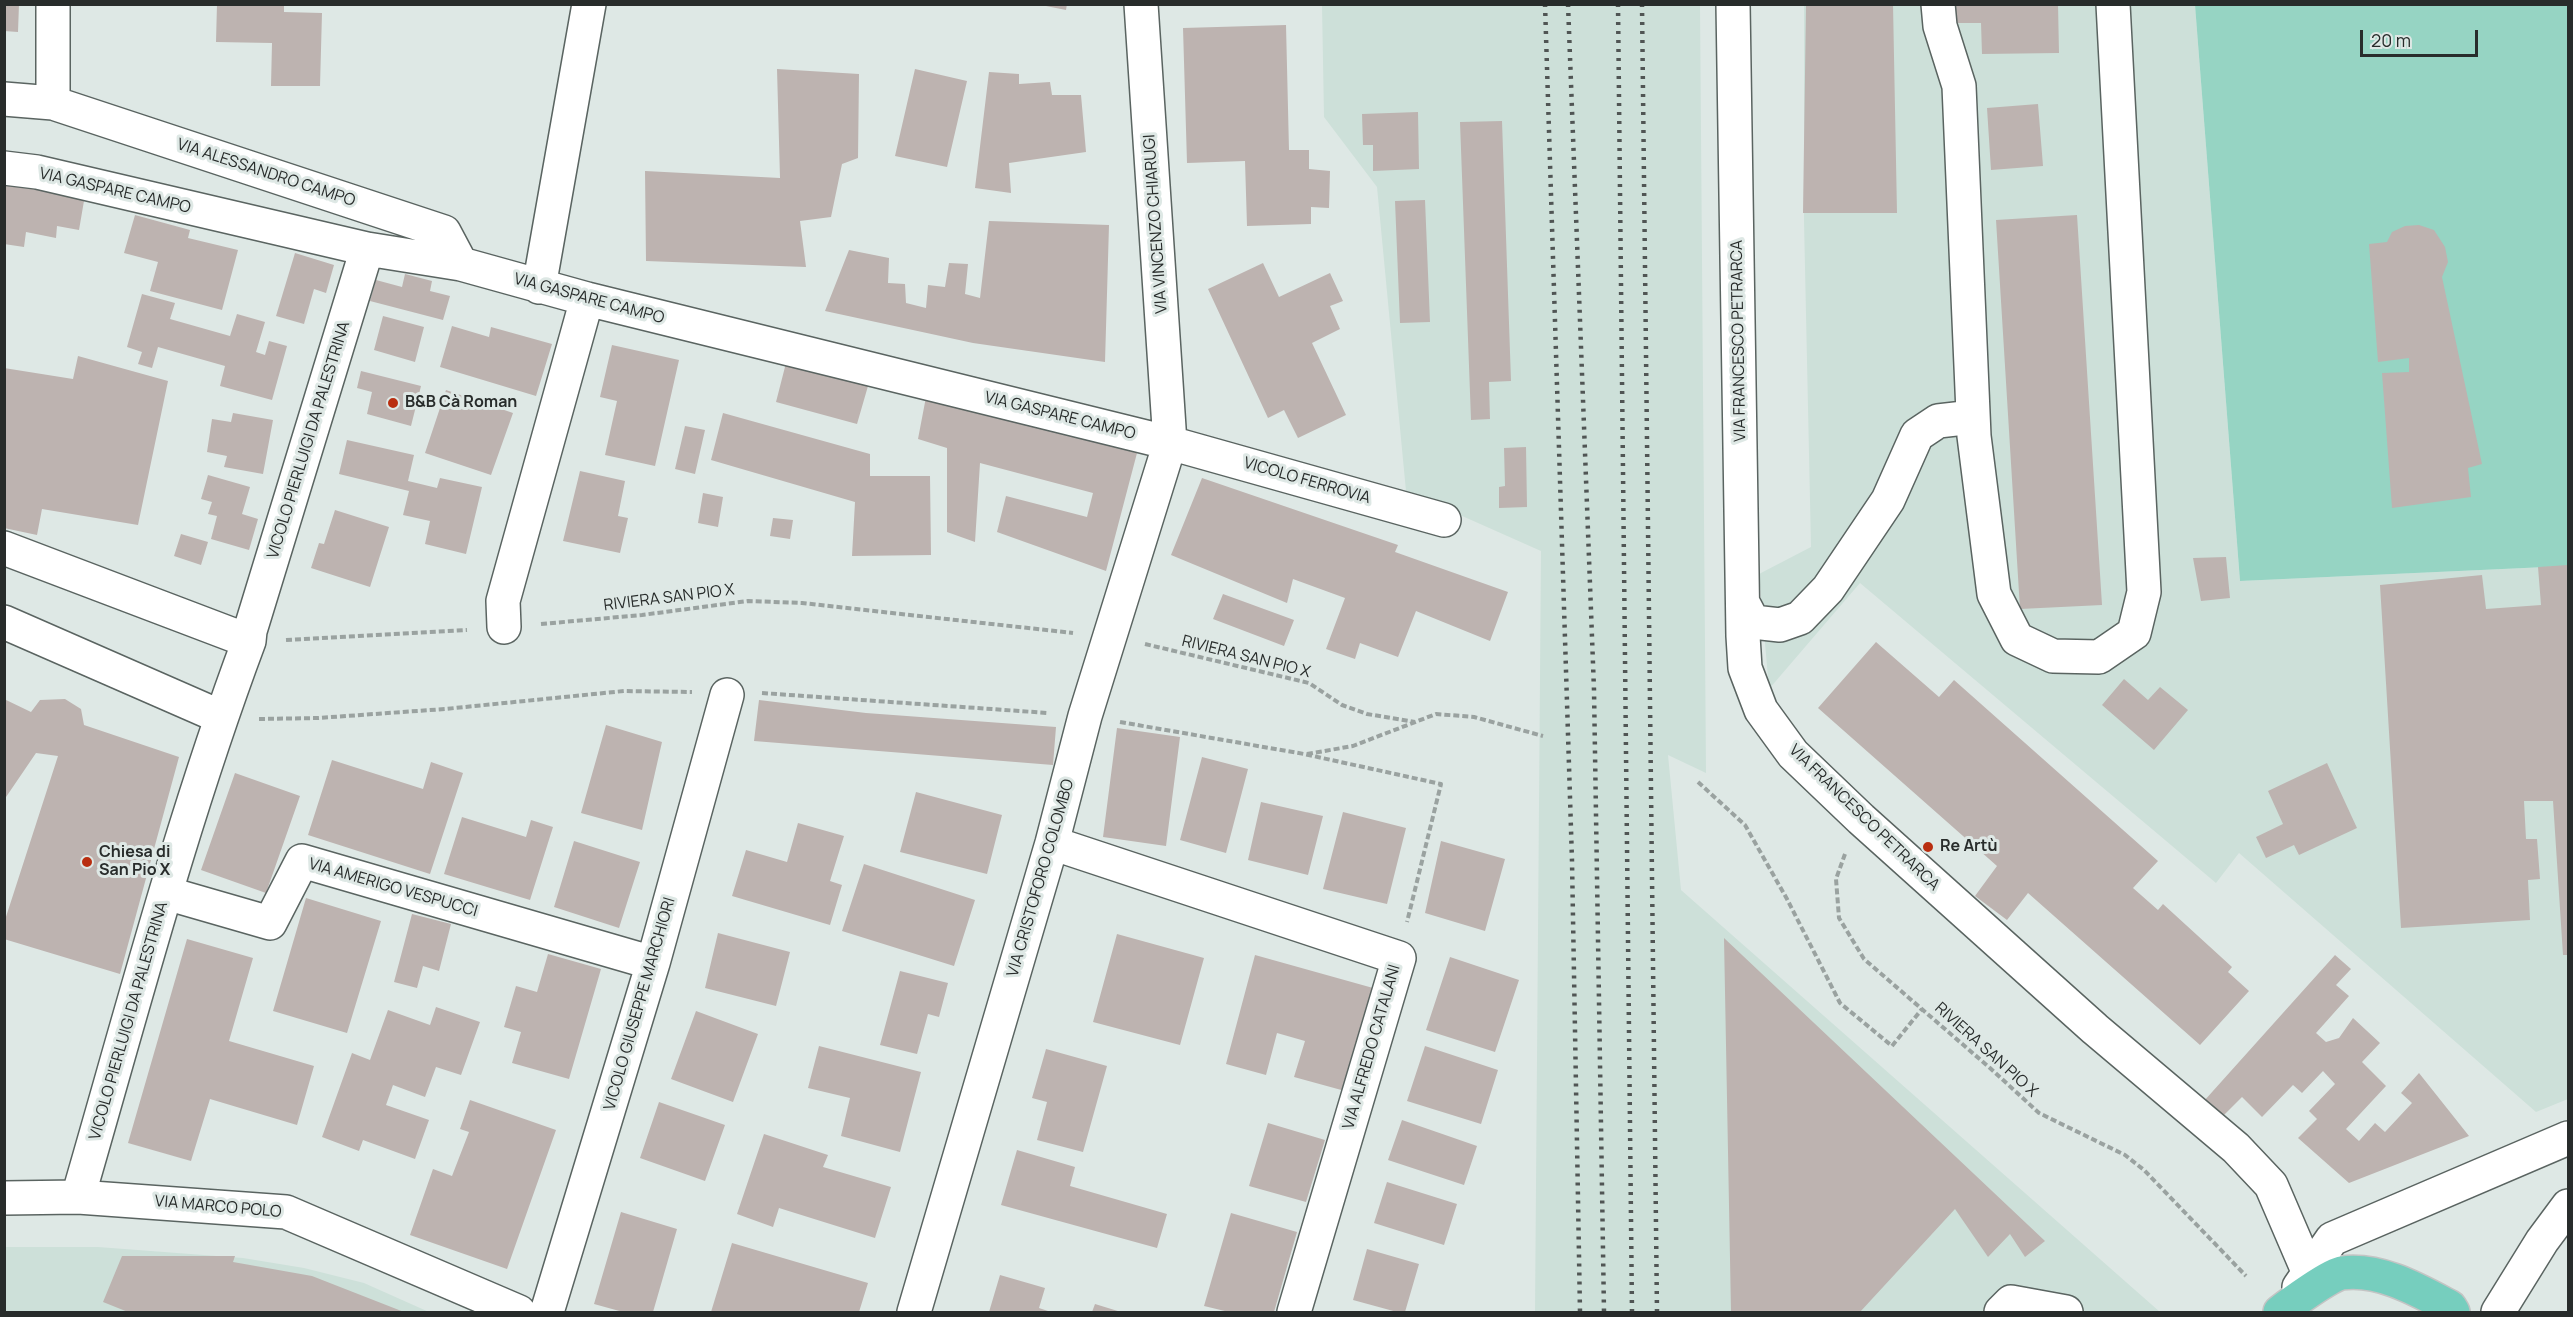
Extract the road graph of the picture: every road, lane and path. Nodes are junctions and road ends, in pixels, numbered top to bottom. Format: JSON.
{"nodes":[{"id":1,"x":53,"y":4,"type":"edge"},
{"id":2,"x":590,"y":4,"type":"edge"},
{"id":3,"x":1141,"y":4,"type":"edge"},
{"id":4,"x":1733,"y":4,"type":"edge"},
{"id":5,"x":1938,"y":4,"type":"edge"},
{"id":6,"x":2113,"y":4,"type":"edge"},
{"id":7,"x":4,"y":99,"type":"edge"},
{"id":8,"x":53,"y":103,"type":"junction"},
{"id":9,"x":4,"y":168,"type":"edge"},
{"id":10,"x":367,"y":249,"type":"junction"},
{"id":11,"x":461,"y":264,"type":"junction"},
{"id":12,"x":539,"y":287,"type":"junction"},
{"id":13,"x":586,"y":299,"type":"junction"},
{"id":14,"x":1973,"y":417,"type":"junction"},
{"id":15,"x":1170,"y":443,"type":"junction"},
{"id":16,"x":1444,"y":519,"type":"dead end"},
{"id":17,"x":4,"y":548,"type":"edge"},
{"id":18,"x":1743,"y":603,"type":"junction"},
{"id":19,"x":4,"y":622,"type":"edge"},
{"id":20,"x":504,"y":627,"type":"junction"},
{"id":21,"x":1080,"y":633,"type":"dead end"},
{"id":22,"x":250,"y":636,"type":"junction"},
{"id":23,"x":1137,"y":642,"type":"dead end"},
{"id":24,"x":727,"y":694,"type":"junction"},
{"id":25,"x":1085,"y":716,"type":"junction"},
{"id":26,"x":221,"y":717,"type":"junction"},
{"id":27,"x":1118,"y":722,"type":"dead end"},
{"id":28,"x":1415,"y":722,"type":"junction"},
{"id":29,"x":1544,"y":736,"type":"dead end"},
{"id":30,"x":1304,"y":754,"type":"junction"},
{"id":31,"x":1698,"y":782,"type":"dead end"},
{"id":32,"x":1861,"y":819,"type":"junction"},
{"id":33,"x":1052,"y":843,"type":"junction"},
{"id":34,"x":166,"y":892,"type":"junction"},
{"id":35,"x":1398,"y":958,"type":"junction"},
{"id":36,"x":653,"y":963,"type":"junction"},
{"id":37,"x":1922,"y":1009,"type":"junction"},
{"id":38,"x":2568,"y":1138,"type":"edge"},
{"id":39,"x":78,"y":1197,"type":"junction"},
{"id":40,"x":4,"y":1198,"type":"edge"},
{"id":41,"x":2568,"y":1206,"type":"edge"},
{"id":42,"x":2308,"y":1271,"type":"junction"},
{"id":43,"x":2246,"y":1276,"type":"dead end"},
{"id":44,"x":2284,"y":1309,"type":"edge"},
{"id":45,"x":519,"y":1312,"type":"edge"},
{"id":46,"x":547,"y":1312,"type":"edge"},
{"id":47,"x":914,"y":1312,"type":"edge"},
{"id":48,"x":1294,"y":1312,"type":"edge"},
{"id":49,"x":2001,"y":1312,"type":"edge"},
{"id":50,"x":2066,"y":1312,"type":"edge"},
{"id":51,"x":2453,"y":1312,"type":"edge"},
{"id":52,"x":2498,"y":1312,"type":"edge"}],
"edges":[{"from":1,"to":8,"type":"street"},
{"from":2,"to":12,"type":"street"},
{"from":3,"to":15,"type":"street","name":"VIA VINCENZO CHIARUGI"},
{"from":4,"to":18,"type":"street","name":"VIA FRANCESCO PETRARCA"},
{"from":5,"to":14,"type":"street"},
{"from":6,"to":14,"type":"street"},
{"from":7,"to":8,"type":"street","name":"VIA ALESSANDRO CAMPO"},
{"from":8,"to":11,"type":"street","name":"VIA ALESSANDRO CAMPO"},
{"from":9,"to":10,"type":"street","name":"VIA GASPARE CAMPO"},
{"from":10,"to":11,"type":"street","name":"VIA GASPARE CAMPO"},
{"from":10,"to":22,"type":"street","name":"VICOLO PIERLUIGI DA PALESTRINA"},
{"from":11,"to":12,"type":"street","name":"VIA GASPARE CAMPO"},
{"from":12,"to":13,"type":"street","name":"VIA GASPARE CAMPO"},
{"from":13,"to":15,"type":"street","name":"VIA GASPARE CAMPO"},
{"from":13,"to":20,"type":"street"},
{"from":14,"to":18,"type":"street"},
{"from":15,"to":16,"type":"street","name":"VICOLO FERROVIA"},
{"from":15,"to":25,"type":"street","name":"VIA CRISTOFORO COLOMBO"},
{"from":17,"to":22,"type":"street"},
{"from":18,"to":32,"type":"street","name":"VIA FRANCESCO PETRARCA"},
{"from":19,"to":26,"type":"street"},
{"from":20,"to":21,"type":"path","name":"RIVIERA SAN PIO X"},
{"from":20,"to":22,"type":"path","name":"RIVIERA SAN PIO X"},
{"from":22,"to":26,"type":"street","name":"VICOLO PIERLUIGI DA PALESTRINA"},
{"from":23,"to":28,"type":"path","name":"RIVIERA SAN PIO X"},
{"from":24,"to":25,"type":"path"},
{"from":24,"to":26,"type":"path"},
{"from":24,"to":36,"type":"street","name":"VICOLO GIUSEPPE MARCHIORI"},
{"from":25,"to":33,"type":"street","name":"VIA CRISTOFORO COLOMBO"},
{"from":26,"to":34,"type":"street","name":"VICOLO PIERLUIGI DA PALESTRINA"},
{"from":27,"to":30,"type":"path"},
{"from":28,"to":29,"type":"path","name":"RIVIERA SAN PIO X"},
{"from":28,"to":30,"type":"path","name":"RIVIERA SAN PIO X"},
{"from":30,"to":35,"type":"path"},
{"from":31,"to":37,"type":"path","name":"RIVIERA SAN PIO X"},
{"from":32,"to":37,"type":"path"},
{"from":32,"to":42,"type":"street","name":"VIA FRANCESCO PETRARCA"},
{"from":33,"to":35,"type":"street","name":"VIA ALFREDO CATALANI"},
{"from":33,"to":47,"type":"street","name":"VIA CRISTOFORO COLOMBO"},
{"from":34,"to":36,"type":"street","name":"VIA AMERIGO VESPUCCI"},
{"from":34,"to":39,"type":"street","name":"VICOLO PIERLUIGI DA PALESTRINA"},
{"from":35,"to":48,"type":"street","name":"VIA ALFREDO CATALANI"},
{"from":36,"to":46,"type":"street","name":"VICOLO GIUSEPPE MARCHIORI"},
{"from":37,"to":43,"type":"path","name":"RIVIERA SAN PIO X"},
{"from":38,"to":42,"type":"street"},
{"from":39,"to":40,"type":"street","name":"VIA MARCO POLO"},
{"from":39,"to":45,"type":"street","name":"VIA MARCO POLO"},
{"from":41,"to":52,"type":"street"},
{"from":42,"to":44,"type":"street"},
{"from":44,"to":51,"type":"main road"},
{"from":49,"to":50,"type":"street"}]}
